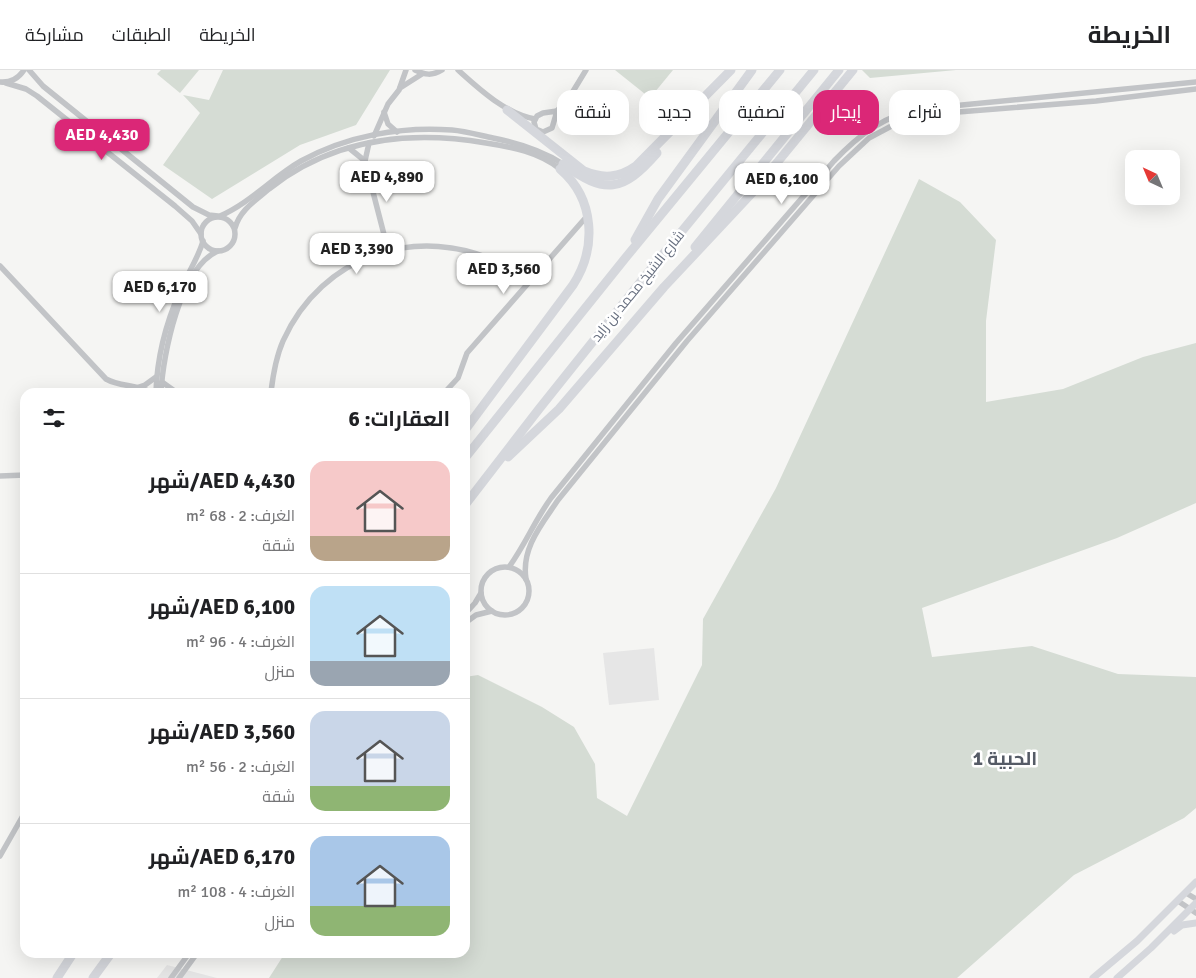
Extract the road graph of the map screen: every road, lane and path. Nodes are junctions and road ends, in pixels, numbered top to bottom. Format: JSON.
{"nodes":[{"id":1,"x":24,"y":70,"type":"edge"},
{"id":2,"x":29,"y":70,"type":"edge"},
{"id":3,"x":406,"y":70,"type":"edge"},
{"id":4,"x":415,"y":70,"type":"edge"},
{"id":5,"x":442,"y":70,"type":"edge"},
{"id":6,"x":458,"y":70,"type":"edge"},
{"id":7,"x":586,"y":70,"type":"edge"},
{"id":8,"x":731,"y":70,"type":"edge"},
{"id":9,"x":752,"y":70,"type":"edge"},
{"id":10,"x":780,"y":70,"type":"edge"},
{"id":11,"x":814,"y":70,"type":"edge"},
{"id":12,"x":839,"y":70,"type":"edge"},
{"id":13,"x":853,"y":70,"type":"edge"},
{"id":14,"x":859,"y":70,"type":"edge"},
{"id":15,"x":422,"y":74,"type":"junction"},
{"id":16,"x":3,"y":82,"type":"edge"},
{"id":17,"x":1196,"y":82,"type":"edge"},
{"id":18,"x":1196,"y":89,"type":"edge"},
{"id":19,"x":399,"y":90,"type":"junction"},
{"id":20,"x":574,"y":90,"type":"edge"},
{"id":21,"x":837,"y":90,"type":"edge"},
{"id":22,"x":841,"y":90,"type":"edge"},
{"id":23,"x":1095,"y":92,"type":"junction"},
{"id":24,"x":709,"y":93,"type":"edge"},
{"id":25,"x":1096,"y":101,"type":"junction"},
{"id":26,"x":507,"y":110,"type":"junction"},
{"id":27,"x":557,"y":111,"type":"joint"},
{"id":28,"x":384,"y":112,"type":"junction"},
{"id":29,"x":535,"y":118,"type":"junction"},
{"id":30,"x":813,"y":120,"type":"edge"},
{"id":31,"x":397,"y":132,"type":"junction"},
{"id":32,"x":667,"y":135,"type":"edge"},
{"id":33,"x":671,"y":135,"type":"edge"},
{"id":34,"x":374,"y":136,"type":"junction"},
{"id":35,"x":369,"y":143,"type":"junction"},
{"id":36,"x":349,"y":148,"type":"junction"},
{"id":37,"x":365,"y":161,"type":"junction"},
{"id":38,"x":562,"y":166,"type":"junction"},
{"id":39,"x":588,"y":215,"type":"junction"},
{"id":40,"x":219,"y":216,"type":"junction"},
{"id":41,"x":235,"y":228,"type":"junction"},
{"id":42,"x":201,"y":234,"type":"junction"},
{"id":43,"x":203,"y":241,"type":"junction"},
{"id":44,"x":388,"y":250,"type":"junction"},
{"id":45,"x":218,"y":251,"type":"junction"},
{"id":46,"x":627,"y":256,"type":"junction"},
{"id":47,"x":502,"y":264,"type":"dead end"},
{"id":48,"x":0,"y":266,"type":"edge"},
{"id":49,"x":664,"y":286,"type":"junction"},
{"id":50,"x":156,"y":377,"type":"junction"},
{"id":51,"x":162,"y":382,"type":"junction"},
{"id":52,"x":139,"y":387,"type":"joint"},
{"id":53,"x":156,"y":388,"type":"edge"},
{"id":54,"x":162,"y":388,"type":"edge"},
{"id":55,"x":170,"y":388,"type":"edge"},
{"id":56,"x":272,"y":388,"type":"edge"},
{"id":57,"x":449,"y":388,"type":"edge"},
{"id":58,"x":470,"y":423,"type":"edge"},
{"id":59,"x":470,"y":452,"type":"edge"},
{"id":60,"x":493,"y":470,"type":"junction"},
{"id":61,"x":20,"y":474,"type":"edge"},
{"id":62,"x":0,"y":476,"type":"edge"},
{"id":63,"x":470,"y":499,"type":"edge"},
{"id":64,"x":509,"y":567,"type":"junction"},
{"id":65,"x":526,"y":578,"type":"junction"},
{"id":66,"x":481,"y":593,"type":"junction"},
{"id":67,"x":470,"y":609,"type":"edge"},
{"id":68,"x":492,"y":611,"type":"junction"},
{"id":69,"x":470,"y":619,"type":"edge"},
{"id":70,"x":20,"y":821,"type":"edge"},
{"id":71,"x":0,"y":856,"type":"edge"},
{"id":72,"x":1196,"y":882,"type":"edge"},
{"id":73,"x":1186,"y":893,"type":"junction"},
{"id":74,"x":1178,"y":901,"type":"junction"},
{"id":75,"x":1196,"y":901,"type":"edge"},
{"id":76,"x":1193,"y":911,"type":"edge"},
{"id":77,"x":1196,"y":923,"type":"edge"},
{"id":78,"x":1165,"y":935,"type":"junction"},
{"id":79,"x":70,"y":958,"type":"edge"},
{"id":80,"x":108,"y":958,"type":"edge"},
{"id":81,"x":186,"y":958,"type":"edge"},
{"id":82,"x":194,"y":958,"type":"edge"},
{"id":83,"x":57,"y":978,"type":"edge"},
{"id":84,"x":93,"y":978,"type":"edge"},
{"id":85,"x":171,"y":978,"type":"edge"},
{"id":86,"x":179,"y":978,"type":"edge"},
{"id":87,"x":1093,"y":978,"type":"edge"},
{"id":88,"x":1117,"y":978,"type":"edge"}],
"edges":[{"from":1,"to":16,"type":"street"},
{"from":2,"to":40,"type":"street"},
{"from":3,"to":19,"type":"street"},
{"from":4,"to":15,"type":"street"},
{"from":5,"to":15,"type":"street"},
{"from":6,"to":26,"type":"street"},
{"from":7,"to":20,"type":"street"},
{"from":8,"to":24,"type":"highway"},
{"from":9,"to":46,"type":"highway"},
{"from":10,"to":46,"type":"highway","name":"شارع الشيخ محمد بن زايد"},
{"from":11,"to":60,"type":"highway","name":"شارع الشيخ محمد بن زايد"},
{"from":12,"to":49,"type":"highway"},
{"from":13,"to":21,"type":"highway"},
{"from":14,"to":22,"type":"highway"},
{"from":15,"to":19,"type":"street"},
{"from":16,"to":42,"type":"street"},
{"from":17,"to":23,"type":"street"},
{"from":18,"to":25,"type":"street"},
{"from":19,"to":28,"type":"street"},
{"from":23,"to":25,"type":"street"},
{"from":23,"to":64,"type":"street"},
{"from":25,"to":65,"type":"street"},
{"from":26,"to":29,"type":"street"},
{"from":26,"to":32,"type":"highway"},
{"from":27,"to":29,"type":"street"},
{"from":27,"to":29,"type":"street"},
{"from":28,"to":31,"type":"street"},
{"from":28,"to":34,"type":"street"},
{"from":30,"to":49,"type":"highway"},
{"from":31,"to":34,"type":"street"},
{"from":31,"to":38,"type":"street"},
{"from":33,"to":38,"type":"highway"},
{"from":34,"to":40,"type":"street"},
{"from":35,"to":36,"type":"street"},
{"from":35,"to":37,"type":"street"},
{"from":35,"to":38,"type":"street"},
{"from":36,"to":37,"type":"street"},
{"from":36,"to":41,"type":"street"},
{"from":37,"to":44,"type":"street"},
{"from":38,"to":39,"type":"highway"},
{"from":39,"to":57,"type":"street"},
{"from":39,"to":58,"type":"highway"},
{"from":40,"to":41,"type":"street"},
{"from":40,"to":42,"type":"street"},
{"from":41,"to":45,"type":"street"},
{"from":42,"to":43,"type":"street"},
{"from":43,"to":45,"type":"street"},
{"from":43,"to":50,"type":"street"},
{"from":44,"to":47,"type":"street"},
{"from":44,"to":56,"type":"street"},
{"from":45,"to":51,"type":"street"},
{"from":46,"to":59,"type":"highway","name":"شارع الشيخ محمد بن زايد"},
{"from":48,"to":52,"type":"street"},
{"from":49,"to":60,"type":"highway"},
{"from":50,"to":52,"type":"street"},
{"from":50,"to":53,"type":"street"},
{"from":51,"to":54,"type":"street"},
{"from":51,"to":55,"type":"street"},
{"from":60,"to":63,"type":"highway","name":"شارع الشيخ محمد بن زايد"},
{"from":61,"to":62,"type":"street"},
{"from":64,"to":65,"type":"street"},
{"from":64,"to":66,"type":"street"},
{"from":65,"to":68,"type":"street"},
{"from":66,"to":67,"type":"street"},
{"from":66,"to":68,"type":"street"},
{"from":68,"to":69,"type":"street"},
{"from":70,"to":71,"type":"street"},
{"from":72,"to":73,"type":"main road"},
{"from":73,"to":74,"type":"main road"},
{"from":73,"to":75,"type":"street"},
{"from":74,"to":76,"type":"street"},
{"from":74,"to":87,"type":"main road"},
{"from":75,"to":76,"type":"main road"},
{"from":76,"to":78,"type":"main road"},
{"from":77,"to":78,"type":"main road"},
{"from":78,"to":88,"type":"main road"},
{"from":79,"to":83,"type":"highway"},
{"from":80,"to":84,"type":"highway"},
{"from":81,"to":85,"type":"street"},
{"from":82,"to":86,"type":"street"}]}
